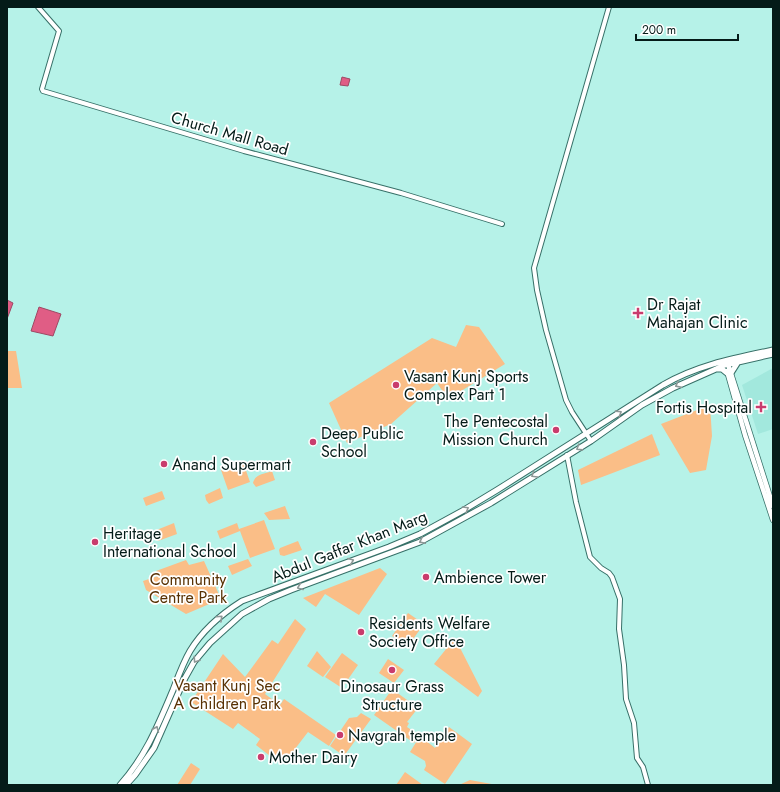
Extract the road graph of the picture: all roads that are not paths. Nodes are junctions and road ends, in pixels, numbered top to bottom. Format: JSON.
{"nodes":[{"id":1,"x":38,"y":7,"type":"edge"},
{"id":2,"x":609,"y":7,"type":"edge"},
{"id":3,"x":502,"y":224,"type":"dead end"},
{"id":4,"x":773,"y":350,"type":"edge"},
{"id":5,"x":773,"y":354,"type":"edge"},
{"id":6,"x":737,"y":360,"type":"junction"},
{"id":7,"x":724,"y":362,"type":"junction"},
{"id":8,"x":714,"y":369,"type":"junction"},
{"id":9,"x":729,"y":373,"type":"junction"},
{"id":10,"x":586,"y":434,"type":"junction"},
{"id":11,"x":591,"y":440,"type":"junction"},
{"id":12,"x":567,"y":455,"type":"junction"},
{"id":13,"x":773,"y":506,"type":"edge"},
{"id":14,"x":773,"y":520,"type":"edge"},
{"id":15,"x":120,"y":785,"type":"edge"},
{"id":16,"x":126,"y":785,"type":"edge"},
{"id":17,"x":648,"y":785,"type":"edge"}],
"edges":[{"from":1,"to":3,"type":"street","name":"Church Mall Road"},
{"from":2,"to":10,"type":"street"},
{"from":4,"to":6,"type":"main road"},
{"from":5,"to":6,"type":"main road"},
{"from":6,"to":7,"type":"main road"},
{"from":6,"to":9,"type":"main road"},
{"from":7,"to":8,"type":"main road"},
{"from":7,"to":9,"type":"main road"},
{"from":10,"to":7,"type":"main road","name":"Abdul Gaffar Khan Marg","one_way":true},
{"from":8,"to":9,"type":"main road"},
{"from":8,"to":11,"type":"main road","one_way":true},
{"from":9,"to":13,"type":"main road"},
{"from":9,"to":14,"type":"main road"},
{"from":10,"to":11,"type":"street"},
{"from":15,"to":10,"type":"main road","name":"Abdul Gaffar Khan Marg","one_way":true},
{"from":11,"to":12,"type":"main road","name":"Abdul Gaffar Khan Marg","one_way":true},
{"from":12,"to":16,"type":"main road","name":"Abdul Gaffar Khan Marg","one_way":true},
{"from":12,"to":17,"type":"street"}]}
